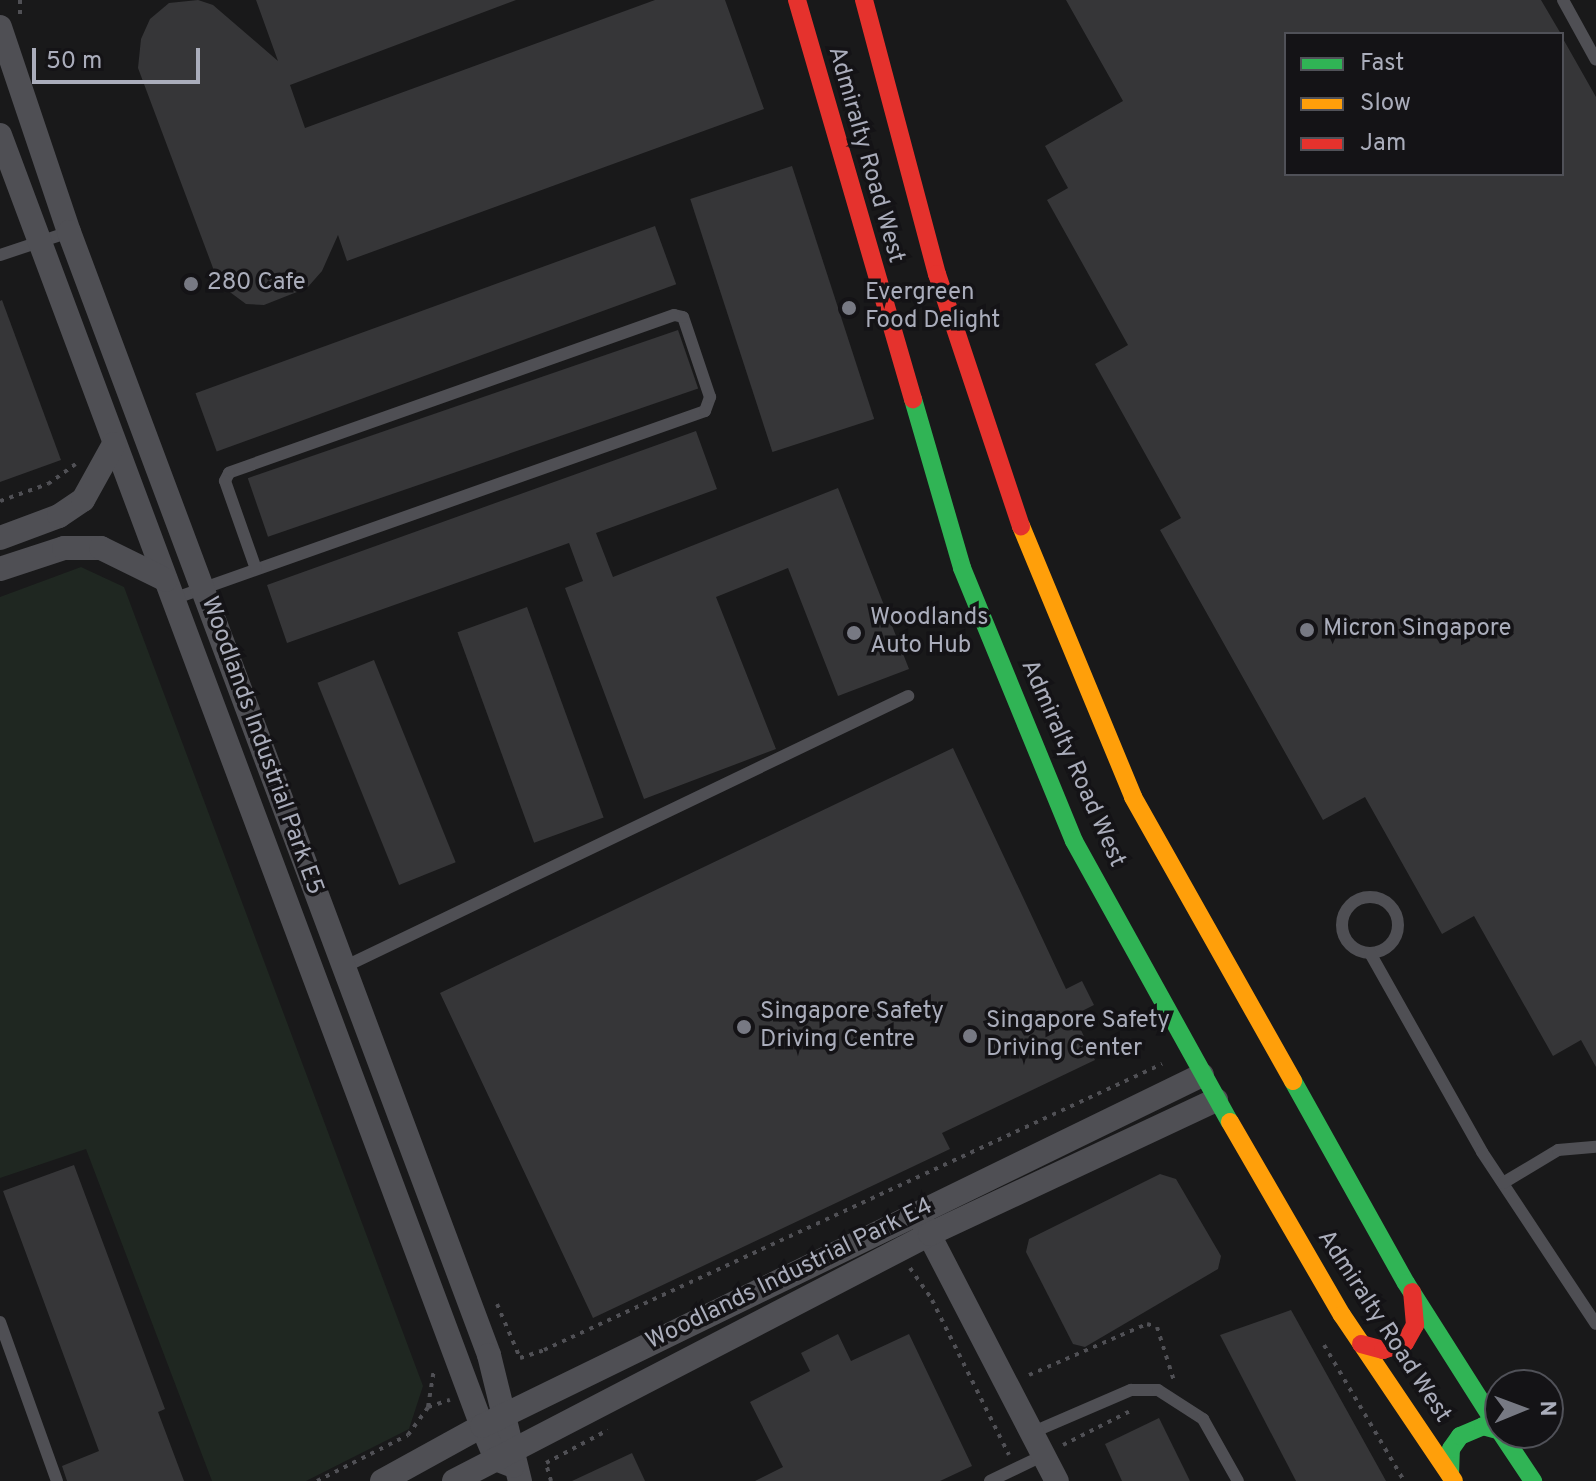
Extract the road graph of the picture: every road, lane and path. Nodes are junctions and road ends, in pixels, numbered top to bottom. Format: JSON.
{"nodes":[{"id":1,"x":20,"y":0,"type":"edge"},
{"id":2,"x":797,"y":0,"type":"edge"},
{"id":3,"x":864,"y":0,"type":"edge"},
{"id":4,"x":1563,"y":0,"type":"edge"},
{"id":5,"x":10,"y":26,"type":"edge"},
{"id":6,"x":1596,"y":60,"type":"edge"},
{"id":7,"x":0,"y":135,"type":"edge"},
{"id":8,"x":69,"y":232,"type":"junction"},
{"id":9,"x":38,"y":242,"type":"junction"},
{"id":10,"x":0,"y":255,"type":"edge"},
{"id":11,"x":98,"y":307,"type":"junction"},
{"id":12,"x":67,"y":319,"type":"junction"},
{"id":13,"x":114,"y":444,"type":"junction"},
{"id":14,"x":83,"y":450,"type":"dead end"},
{"id":15,"x":0,"y":501,"type":"edge"},
{"id":16,"x":0,"y":538,"type":"edge"},
{"id":17,"x":0,"y":569,"type":"edge"},
{"id":18,"x":256,"y":569,"type":"junction"},
{"id":19,"x":203,"y":588,"type":"junction"},
{"id":20,"x":170,"y":590,"type":"junction"},
{"id":21,"x":908,"y":696,"type":"dead end"},
{"id":22,"x":1370,"y":953,"type":"junction"},
{"id":23,"x":344,"y":967,"type":"junction"},
{"id":24,"x":1162,"y":1064,"type":"dead end"},
{"id":25,"x":1202,"y":1075,"type":"junction"},
{"id":26,"x":1216,"y":1100,"type":"junction"},
{"id":27,"x":1596,"y":1147,"type":"edge"},
{"id":28,"x":1503,"y":1183,"type":"junction"},
{"id":29,"x":917,"y":1212,"type":"junction"},
{"id":30,"x":930,"y":1234,"type":"junction"},
{"id":31,"x":809,"y":1267,"type":"junction"},
{"id":32,"x":900,"y":1272,"type":"dead end"},
{"id":33,"x":821,"y":1291,"type":"junction"},
{"id":34,"x":1412,"y":1292,"type":"junction"},
{"id":35,"x":493,"y":1294,"type":"dead end"},
{"id":36,"x":712,"y":1315,"type":"junction"},
{"id":37,"x":0,"y":1322,"type":"edge"},
{"id":38,"x":1596,"y":1324,"type":"edge"},
{"id":39,"x":725,"y":1341,"type":"junction"},
{"id":40,"x":1361,"y":1344,"type":"junction"},
{"id":41,"x":1019,"y":1363,"type":"dead end"},
{"id":42,"x":434,"y":1366,"type":"dead end"},
{"id":43,"x":1026,"y":1376,"type":"junction"},
{"id":44,"x":569,"y":1385,"type":"junction"},
{"id":45,"x":1033,"y":1388,"type":"dead end"},
{"id":46,"x":1181,"y":1404,"type":"junction"},
{"id":47,"x":1143,"y":1405,"type":"dead end"},
{"id":48,"x":1484,"y":1407,"type":"edge"},
{"id":49,"x":584,"y":1414,"type":"junction"},
{"id":50,"x":507,"y":1415,"type":"junction"},
{"id":51,"x":623,"y":1422,"type":"dead end"},
{"id":52,"x":482,"y":1426,"type":"junction"},
{"id":53,"x":1484,"y":1426,"type":"edge"},
{"id":54,"x":1042,"y":1428,"type":"junction"},
{"id":55,"x":1511,"y":1449,"type":"edge"},
{"id":56,"x":1053,"y":1450,"type":"junction"},
{"id":57,"x":1069,"y":1457,"type":"dead end"},
{"id":58,"x":511,"y":1464,"type":"edge"},
{"id":59,"x":1016,"y":1468,"type":"junction"},
{"id":60,"x":411,"y":1474,"type":"edge"},
{"id":61,"x":1452,"y":1478,"type":"edge"},
{"id":62,"x":57,"y":1481,"type":"edge"},
{"id":63,"x":317,"y":1481,"type":"edge"},
{"id":64,"x":382,"y":1481,"type":"edge"},
{"id":65,"x":454,"y":1481,"type":"edge"},
{"id":66,"x":551,"y":1481,"type":"edge"},
{"id":67,"x":990,"y":1481,"type":"edge"},
{"id":68,"x":1057,"y":1481,"type":"edge"},
{"id":69,"x":1238,"y":1481,"type":"edge"},
{"id":70,"x":1533,"y":1481,"type":"edge"}],
"edges":[{"from":1,"to":5,"type":"path"},
{"from":2,"to":25,"type":"main road","name":"Admiralty Road West"},
{"from":3,"to":34,"type":"main road","name":"Admiralty Road West"},
{"from":4,"to":6,"type":"lane"},
{"from":5,"to":8,"type":"street","name":"Woodlands Industrial Park E5"},
{"from":7,"to":9,"type":"street","name":"Woodlands Industrial Park E5"},
{"from":8,"to":9,"type":"lane"},
{"from":8,"to":11,"type":"street","name":"Woodlands Industrial Park E5"},
{"from":9,"to":10,"type":"lane"},
{"from":9,"to":12,"type":"street","name":"Woodlands Industrial Park E5"},
{"from":11,"to":12,"type":"lane"},
{"from":11,"to":19,"type":"street","name":"Woodlands Industrial Park E5"},
{"from":12,"to":13,"type":"street","name":"Woodlands Industrial Park E5"},
{"from":13,"to":16,"type":"street"},
{"from":13,"to":20,"type":"street","name":"Woodlands Industrial Park E5"},
{"from":14,"to":15,"type":"path"},
{"from":17,"to":20,"type":"street"},
{"from":18,"to":18,"type":"lane"},
{"from":18,"to":19,"type":"lane"},
{"from":19,"to":20,"type":"lane"},
{"from":19,"to":23,"type":"street","name":"Woodlands Industrial Park E5"},
{"from":20,"to":52,"type":"street","name":"Woodlands Industrial Park E5"},
{"from":21,"to":23,"type":"lane"},
{"from":22,"to":22,"type":"lane"},
{"from":22,"to":28,"type":"lane"},
{"from":23,"to":50,"type":"street","name":"Woodlands Industrial Park E5"},
{"from":24,"to":35,"type":"path"},
{"from":25,"to":26,"type":"main road","name":"Admiralty Road West"},
{"from":25,"to":29,"type":"street","name":"Woodlands Industrial Park E4"},
{"from":26,"to":30,"type":"street","name":"Woodlands Industrial Park E4"},
{"from":26,"to":40,"type":"main road","name":"Admiralty Road West"},
{"from":27,"to":28,"type":"lane"},
{"from":28,"to":38,"type":"lane"},
{"from":29,"to":30,"type":"street"},
{"from":29,"to":31,"type":"street","name":"Woodlands Industrial Park E4"},
{"from":30,"to":33,"type":"street","name":"Woodlands Industrial Park E4"},
{"from":30,"to":54,"type":"street"},
{"from":31,"to":33,"type":"street"},
{"from":31,"to":36,"type":"street","name":"Woodlands Industrial Park E4"},
{"from":32,"to":59,"type":"path"},
{"from":33,"to":39,"type":"street","name":"Woodlands Industrial Park E4"},
{"from":34,"to":40,"type":"main road"},
{"from":34,"to":48,"type":"main road","name":"Admiralty Road West"},
{"from":36,"to":39,"type":"street"},
{"from":36,"to":44,"type":"street","name":"Woodlands Industrial Park E4"},
{"from":37,"to":62,"type":"lane"},
{"from":39,"to":49,"type":"street","name":"Woodlands Industrial Park E4"},
{"from":40,"to":61,"type":"main road","name":"Admiralty Road West"},
{"from":41,"to":43,"type":"path"},
{"from":42,"to":63,"type":"path"},
{"from":43,"to":45,"type":"path"},
{"from":43,"to":46,"type":"path"},
{"from":44,"to":49,"type":"street"},
{"from":44,"to":50,"type":"street","name":"Woodlands Industrial Park E4"},
{"from":46,"to":54,"type":"lane"},
{"from":46,"to":69,"type":"lane"},
{"from":47,"to":56,"type":"path"},
{"from":49,"to":58,"type":"street","name":"Woodlands Industrial Park E4"},
{"from":50,"to":52,"type":"street","name":"Woodlands Industrial Park E4"},
{"from":50,"to":58,"type":"street","name":"Woodlands Industrial Park E5"},
{"from":51,"to":66,"type":"path"},
{"from":52,"to":58,"type":"street","name":"Woodlands Industrial Park E5"},
{"from":52,"to":60,"type":"street","name":"Woodlands Industrial Park E4"},
{"from":53,"to":61,"type":"main road"},
{"from":54,"to":56,"type":"street"},
{"from":54,"to":56,"type":"path"},
{"from":55,"to":70,"type":"main road","name":"Admiralty Road West"},
{"from":56,"to":57,"type":"path"},
{"from":56,"to":59,"type":"lane"},
{"from":56,"to":68,"type":"street"},
{"from":58,"to":65,"type":"street","name":"Woodlands Industrial Park E4"},
{"from":59,"to":67,"type":"lane"},
{"from":60,"to":64,"type":"street","name":"Woodlands Industrial Park E4"}]}
